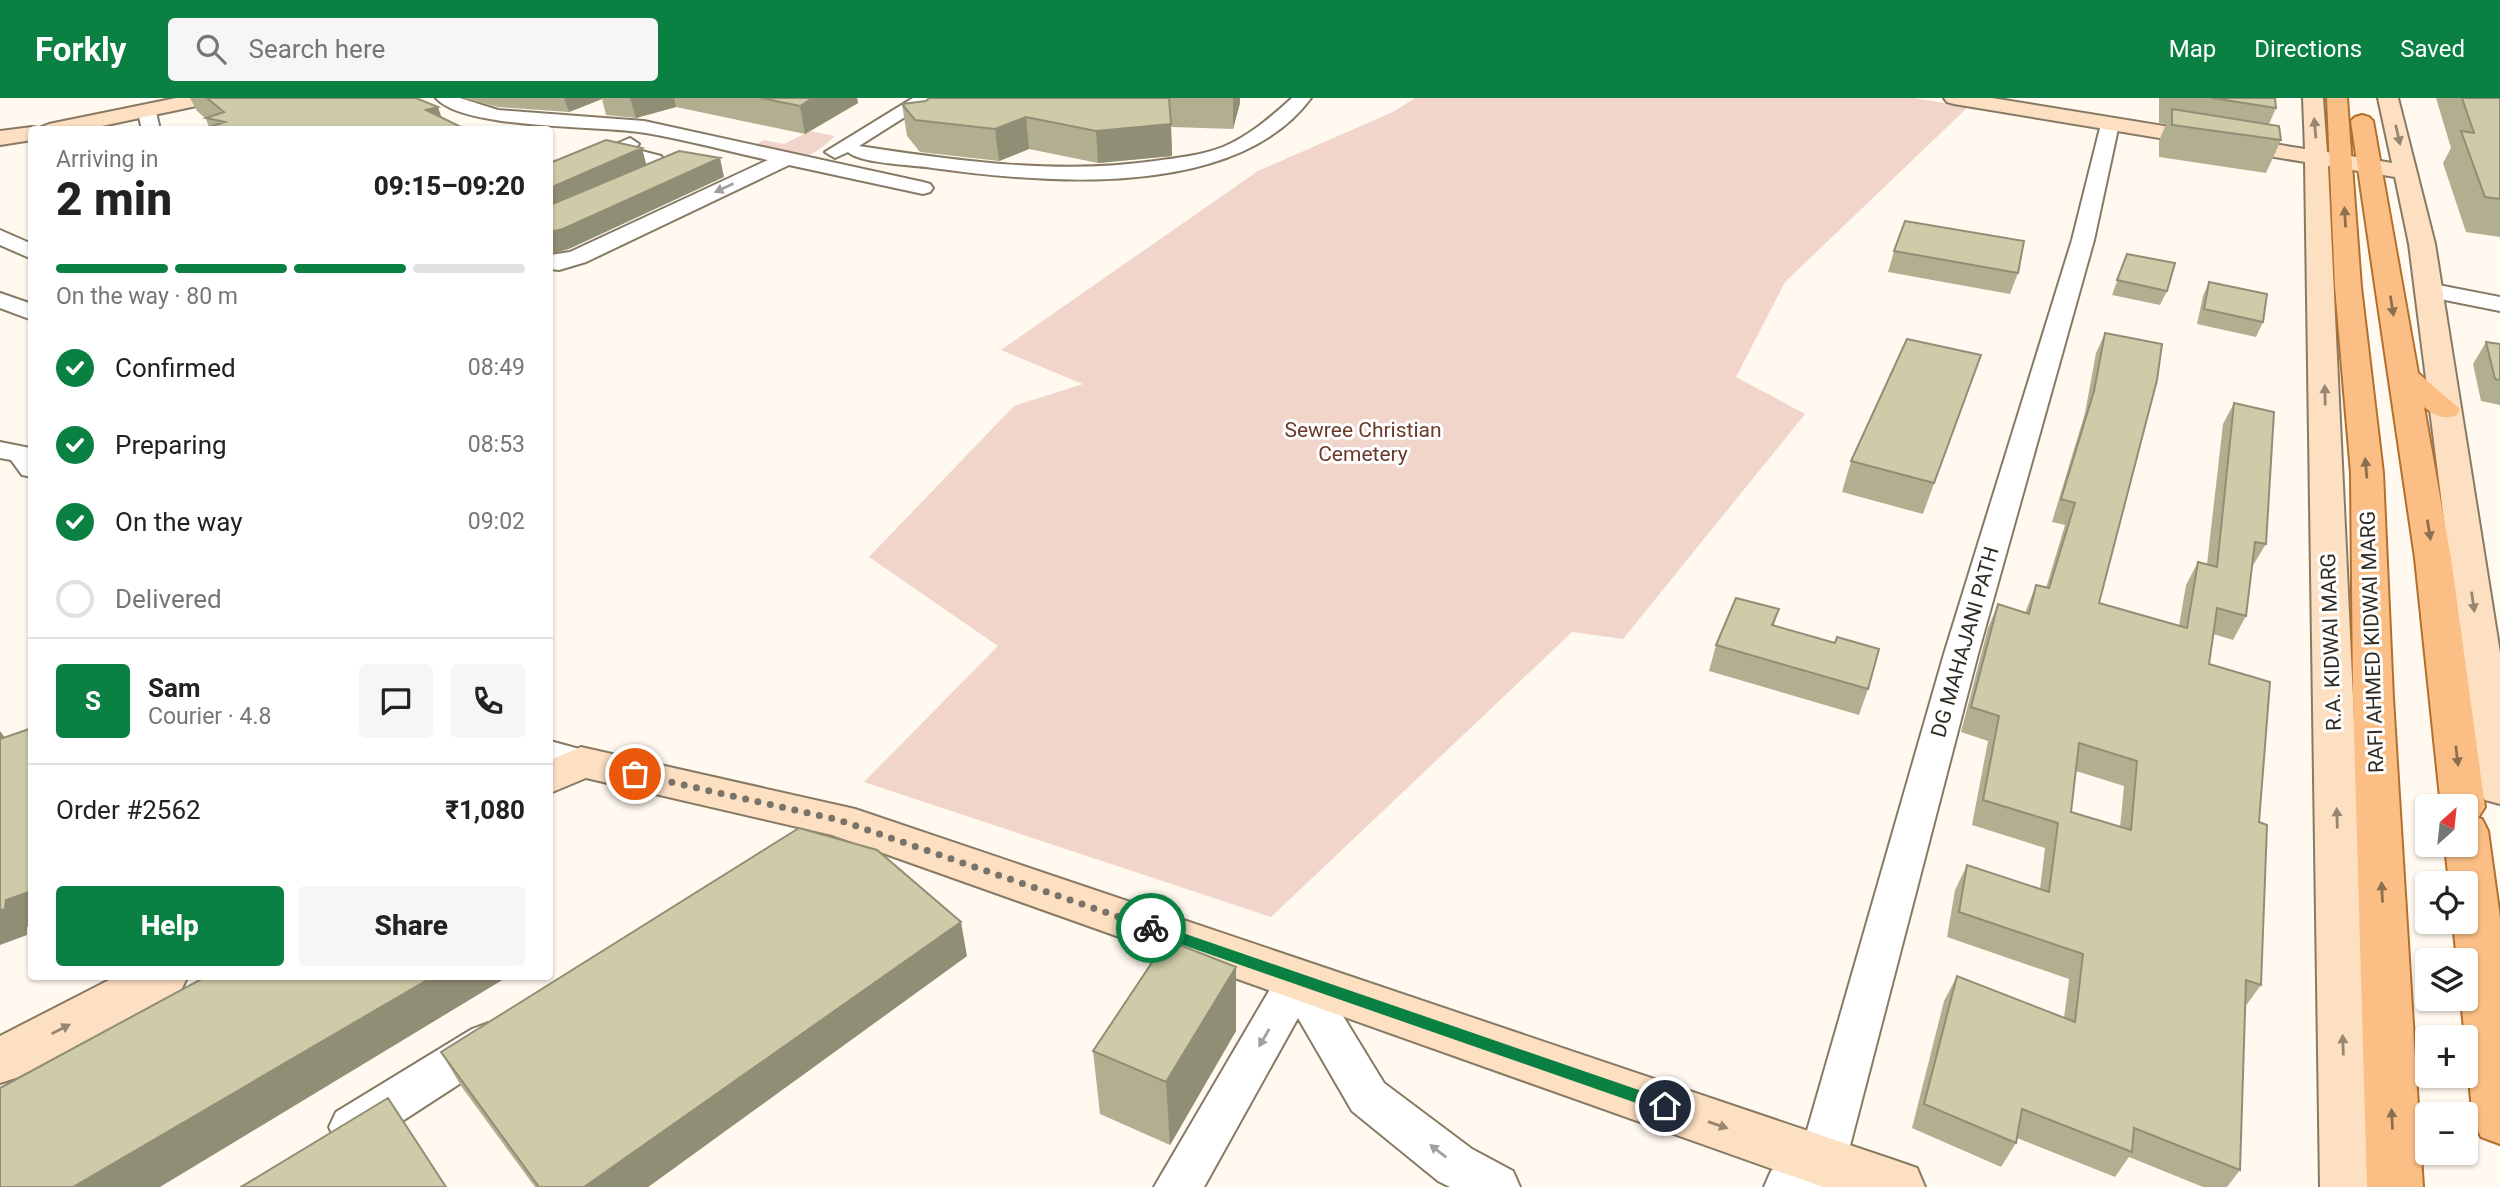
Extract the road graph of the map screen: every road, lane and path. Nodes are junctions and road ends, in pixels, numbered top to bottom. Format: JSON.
{"nodes":[{"id":1,"x":206,"y":98,"type":"edge"},
{"id":2,"x":445,"y":98,"type":"edge"},
{"id":3,"x":926,"y":98,"type":"edge"},
{"id":4,"x":1302,"y":98,"type":"edge"},
{"id":5,"x":1954,"y":98,"type":"edge"},
{"id":6,"x":2313,"y":98,"type":"edge"},
{"id":7,"x":2337,"y":98,"type":"edge"},
{"id":8,"x":2359,"y":98,"type":"edge"},
{"id":9,"x":2388,"y":98,"type":"edge"},
{"id":10,"x":614,"y":104,"type":"dead end"},
{"id":11,"x":149,"y":120,"type":"edge"},
{"id":12,"x":564,"y":122,"type":"junction"},
{"id":13,"x":2110,"y":124,"type":"junction"},
{"id":14,"x":89,"y":126,"type":"edge"},
{"id":15,"x":28,"y":134,"type":"edge"},
{"id":16,"x":667,"y":137,"type":"junction"},
{"id":17,"x":0,"y":138,"type":"edge"},
{"id":18,"x":841,"y":148,"type":"junction"},
{"id":19,"x":785,"y":159,"type":"junction"},
{"id":20,"x":2343,"y":162,"type":"junction"},
{"id":21,"x":813,"y":165,"type":"junction"},
{"id":22,"x":656,"y":169,"type":"edge"},
{"id":23,"x":2406,"y":172,"type":"junction"},
{"id":24,"x":923,"y":188,"type":"dead end"},
{"id":25,"x":0,"y":236,"type":"edge"},
{"id":26,"x":28,"y":251,"type":"edge"},
{"id":27,"x":2334,"y":259,"type":"junction"},
{"id":28,"x":553,"y":262,"type":"edge"},
{"id":29,"x":2428,"y":290,"type":"junction"},
{"id":30,"x":0,"y":300,"type":"edge"},
{"id":31,"x":2500,"y":304,"type":"edge"},
{"id":32,"x":28,"y":311,"type":"edge"},
{"id":33,"x":28,"y":314,"type":"edge"},
{"id":34,"x":0,"y":324,"type":"edge"},
{"id":35,"x":2403,"y":376,"type":"junction"},
{"id":36,"x":2445,"y":409,"type":"junction"},
{"id":37,"x":0,"y":450,"type":"edge"},
{"id":38,"x":28,"y":464,"type":"edge"},
{"id":39,"x":560,"y":765,"type":"edge"},
{"id":40,"x":2500,"y":789,"type":"edge"},
{"id":41,"x":2461,"y":794,"type":"edge"},
{"id":42,"x":839,"y":820,"type":"junction"},
{"id":43,"x":792,"y":849,"type":"edge"},
{"id":44,"x":2469,"y":858,"type":"edge"},
{"id":45,"x":1298,"y":979,"type":"junction"},
{"id":46,"x":155,"y":980,"type":"edge"},
{"id":47,"x":525,"y":1018,"type":"edge"},
{"id":48,"x":0,"y":1060,"type":"edge"},
{"id":49,"x":2500,"y":1120,"type":"edge"},
{"id":50,"x":316,"y":1150,"type":"edge"},
{"id":51,"x":1805,"y":1174,"type":"edge"},
{"id":52,"x":1178,"y":1187,"type":"edge"},
{"id":53,"x":1496,"y":1187,"type":"edge"},
{"id":54,"x":1897,"y":1187,"type":"edge"},
{"id":55,"x":2347,"y":1187,"type":"edge"},
{"id":56,"x":2395,"y":1187,"type":"edge"}],
"edges":[{"from":1,"to":11,"type":"street"},
{"from":2,"to":12,"type":"street"},
{"from":3,"to":18,"type":"street"},
{"from":4,"to":18,"type":"street"},
{"from":5,"to":13,"type":"street"},
{"from":20,"to":6,"type":"street","name":"R.A. KIDWAI MARG","one_way":true},
{"from":7,"to":20,"type":"main road"},
{"from":8,"to":20,"type":"main road"},
{"from":9,"to":23,"type":"street","one_way":true},
{"from":10,"to":12,"type":"street"},
{"from":11,"to":14,"type":"street"},
{"from":12,"to":16,"type":"street"},
{"from":13,"to":20,"type":"street"},
{"from":13,"to":51,"type":"street","name":"DG MAHAJANI PATH"},
{"from":15,"to":17,"type":"street"},
{"from":16,"to":19,"type":"street"},
{"from":16,"to":22,"type":"street"},
{"from":18,"to":21,"type":"street"},
{"from":19,"to":21,"type":"street"},
{"from":19,"to":28,"type":"street","one_way":true},
{"from":20,"to":23,"type":"street"},
{"from":27,"to":20,"type":"street","name":"R.A. KIDWAI MARG","one_way":true},
{"from":20,"to":35,"type":"main road","one_way":true},
{"from":21,"to":24,"type":"street"},
{"from":23,"to":29,"type":"street"},
{"from":25,"to":26,"type":"street"},
{"from":55,"to":27,"type":"street","name":"R.A. KIDWAI MARG","one_way":true},
{"from":56,"to":27,"type":"main road","name":"RAFI AHMED KIDWAI MARG","one_way":true},
{"from":29,"to":31,"type":"street"},
{"from":29,"to":36,"type":"street"},
{"from":30,"to":32,"type":"street"},
{"from":33,"to":34,"type":"street"},
{"from":35,"to":36,"type":"main road"},
{"from":35,"to":41,"type":"main road","one_way":true},
{"from":36,"to":40,"type":"street","one_way":true},
{"from":37,"to":38,"type":"street"},
{"from":39,"to":42,"type":"street"},
{"from":42,"to":43,"type":"street"},
{"from":42,"to":45,"type":"street"},
{"from":44,"to":49,"type":"main road"},
{"from":45,"to":51,"type":"street","one_way":true},
{"from":45,"to":52,"type":"street","one_way":true},
{"from":53,"to":45,"type":"street","one_way":true},
{"from":48,"to":46,"type":"street","one_way":true},
{"from":47,"to":50,"type":"street"},
{"from":51,"to":54,"type":"street"}]}
